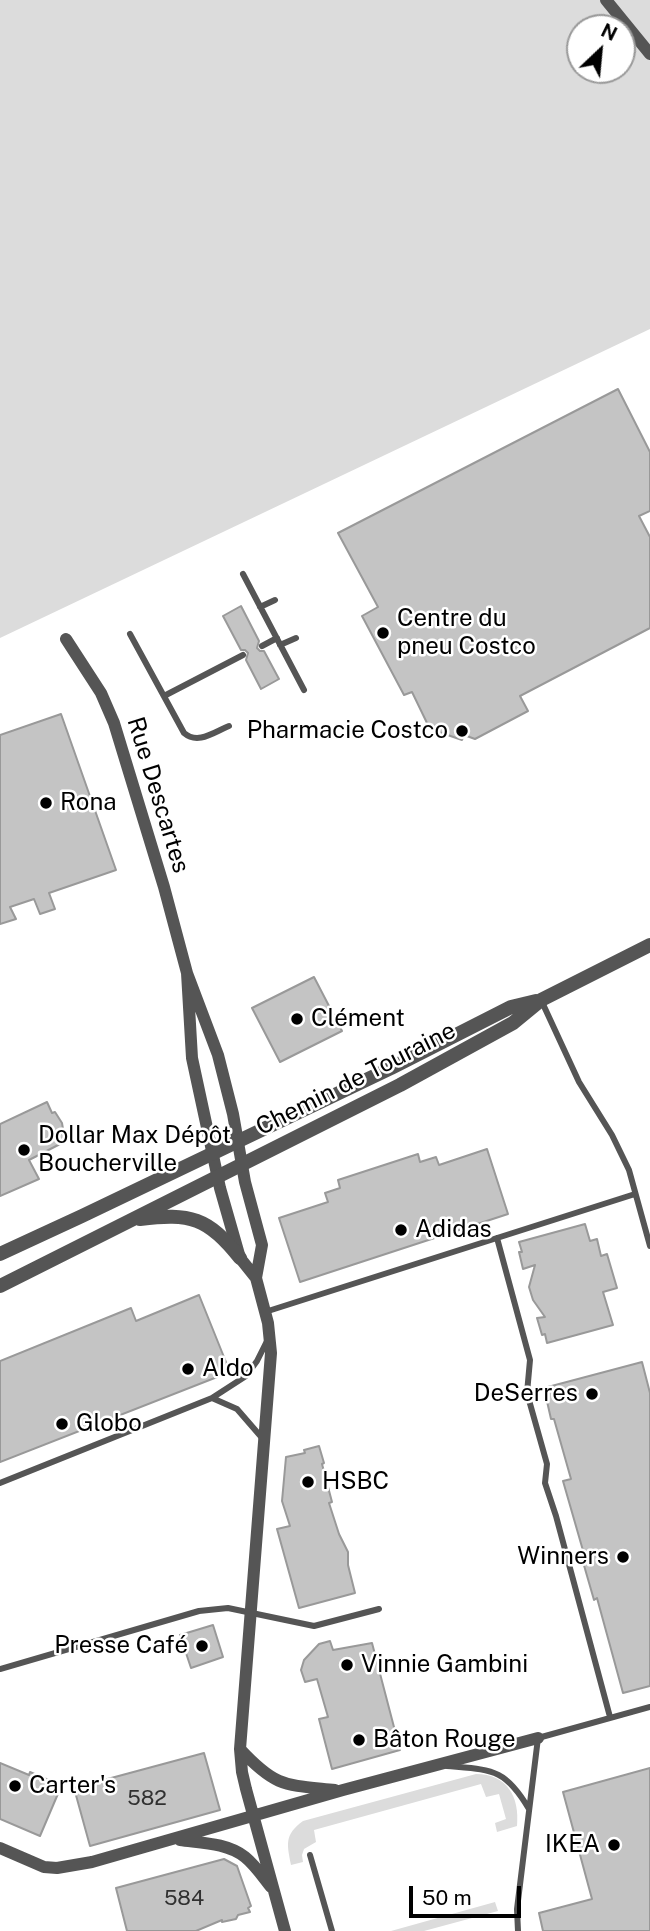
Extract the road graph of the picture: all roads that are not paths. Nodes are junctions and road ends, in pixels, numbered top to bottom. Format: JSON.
{"nodes":[{"id":1,"x":606,"y":0,"type":"edge"},
{"id":2,"x":650,"y":54,"type":"edge"},
{"id":3,"x":243,"y":574,"type":"dead end"},
{"id":4,"x":275,"y":600,"type":"dead end"},
{"id":5,"x":260,"y":607,"type":"junction"},
{"id":6,"x":130,"y":634,"type":"dead end"},
{"id":7,"x":296,"y":638,"type":"dead end"},
{"id":8,"x":66,"y":639,"type":"dead end"},
{"id":9,"x":278,"y":642,"type":"junction"},
{"id":10,"x":262,"y":646,"type":"dead end"},
{"id":11,"x":243,"y":655,"type":"dead end"},
{"id":12,"x":304,"y":690,"type":"dead end"},
{"id":13,"x":164,"y":696,"type":"junction"},
{"id":14,"x":229,"y":726,"type":"dead end"},
{"id":15,"x":650,"y":944,"type":"edge"},
{"id":16,"x":187,"y":973,"type":"junction"},
{"id":17,"x":541,"y":1000,"type":"junction"},
{"id":18,"x":238,"y":1140,"type":"junction"},
{"id":19,"x":213,"y":1153,"type":"junction"},
{"id":20,"x":242,"y":1163,"type":"junction"},
{"id":21,"x":218,"y":1176,"type":"junction"},
{"id":22,"x":635,"y":1194,"type":"junction"},
{"id":23,"x":132,"y":1220,"type":"junction"},
{"id":24,"x":497,"y":1238,"type":"junction"},
{"id":25,"x":650,"y":1245,"type":"edge"},
{"id":26,"x":0,"y":1254,"type":"edge"},
{"id":27,"x":240,"y":1258,"type":"junction"},
{"id":28,"x":256,"y":1278,"type":"junction"},
{"id":29,"x":0,"y":1286,"type":"edge"},
{"id":30,"x":265,"y":1312,"type":"junction"},
{"id":31,"x":269,"y":1335,"type":"junction"},
{"id":32,"x":212,"y":1398,"type":"junction"},
{"id":33,"x":264,"y":1440,"type":"junction"},
{"id":34,"x":0,"y":1483,"type":"edge"},
{"id":35,"x":379,"y":1609,"type":"dead end"},
{"id":36,"x":252,"y":1612,"type":"junction"},
{"id":37,"x":0,"y":1670,"type":"edge"},
{"id":38,"x":650,"y":1707,"type":"edge"},
{"id":39,"x":610,"y":1717,"type":"junction"},
{"id":40,"x":538,"y":1738,"type":"junction"},
{"id":41,"x":240,"y":1749,"type":"junction"},
{"id":42,"x":438,"y":1766,"type":"junction"},
{"id":43,"x":343,"y":1790,"type":"junction"},
{"id":44,"x":529,"y":1809,"type":"junction"},
{"id":45,"x":254,"y":1817,"type":"junction"},
{"id":46,"x":173,"y":1839,"type":"junction"},
{"id":47,"x":0,"y":1848,"type":"edge"},
{"id":48,"x":310,"y":1855,"type":"dead end"},
{"id":49,"x":275,"y":1893,"type":"junction"},
{"id":50,"x":285,"y":1931,"type":"edge"},
{"id":51,"x":332,"y":1931,"type":"edge"},
{"id":52,"x":518,"y":1931,"type":"edge"}],
"edges":[{"from":1,"to":2,"type":"street"},
{"from":3,"to":5,"type":"lane"},
{"from":4,"to":5,"type":"lane"},
{"from":5,"to":9,"type":"lane"},
{"from":6,"to":13,"type":"lane"},
{"from":7,"to":9,"type":"lane"},
{"from":8,"to":16,"type":"street","name":"Rue Descartes"},
{"from":9,"to":10,"type":"lane"},
{"from":9,"to":12,"type":"lane"},
{"from":11,"to":13,"type":"lane"},
{"from":13,"to":14,"type":"lane"},
{"from":15,"to":17,"type":"street","name":"Chemin de Touraine"},
{"from":16,"to":18,"type":"street","name":"Rue Descartes"},
{"from":16,"to":19,"type":"street","name":"Rue Descartes"},
{"from":17,"to":18,"type":"street","name":"Chemin de Touraine"},
{"from":17,"to":20,"type":"street","name":"Chemin de Touraine"},
{"from":17,"to":22,"type":"lane"},
{"from":18,"to":19,"type":"street","name":"Chemin de Touraine"},
{"from":18,"to":20,"type":"street","name":"Rue Descartes"},
{"from":19,"to":21,"type":"street","name":"Rue Descartes"},
{"from":19,"to":26,"type":"street","name":"Chemin de Touraine"},
{"from":20,"to":21,"type":"street","name":"Chemin de Touraine"},
{"from":20,"to":28,"type":"street","name":"Rue Descartes"},
{"from":21,"to":23,"type":"street","name":"Chemin de Touraine"},
{"from":21,"to":27,"type":"street","name":"Rue Descartes"},
{"from":22,"to":24,"type":"lane"},
{"from":22,"to":25,"type":"lane"},
{"from":23,"to":27,"type":"street"},
{"from":23,"to":29,"type":"street","name":"Chemin de Touraine"},
{"from":24,"to":30,"type":"lane"},
{"from":24,"to":39,"type":"lane"},
{"from":27,"to":28,"type":"street","name":"Rue Descartes"},
{"from":28,"to":30,"type":"street"},
{"from":30,"to":31,"type":"street"},
{"from":31,"to":32,"type":"lane"},
{"from":31,"to":33,"type":"street"},
{"from":32,"to":33,"type":"lane"},
{"from":32,"to":34,"type":"lane"},
{"from":33,"to":36,"type":"street"},
{"from":35,"to":36,"type":"lane"},
{"from":36,"to":37,"type":"lane"},
{"from":36,"to":41,"type":"street"},
{"from":38,"to":39,"type":"lane"},
{"from":39,"to":40,"type":"lane"},
{"from":40,"to":42,"type":"street"},
{"from":40,"to":44,"type":"lane"},
{"from":41,"to":43,"type":"street"},
{"from":41,"to":45,"type":"street"},
{"from":42,"to":43,"type":"street"},
{"from":42,"to":44,"type":"lane"},
{"from":43,"to":45,"type":"street"},
{"from":44,"to":52,"type":"lane"},
{"from":45,"to":46,"type":"street"},
{"from":45,"to":49,"type":"street"},
{"from":46,"to":47,"type":"street"},
{"from":46,"to":49,"type":"street"},
{"from":48,"to":51,"type":"lane"},
{"from":49,"to":50,"type":"street"}]}
